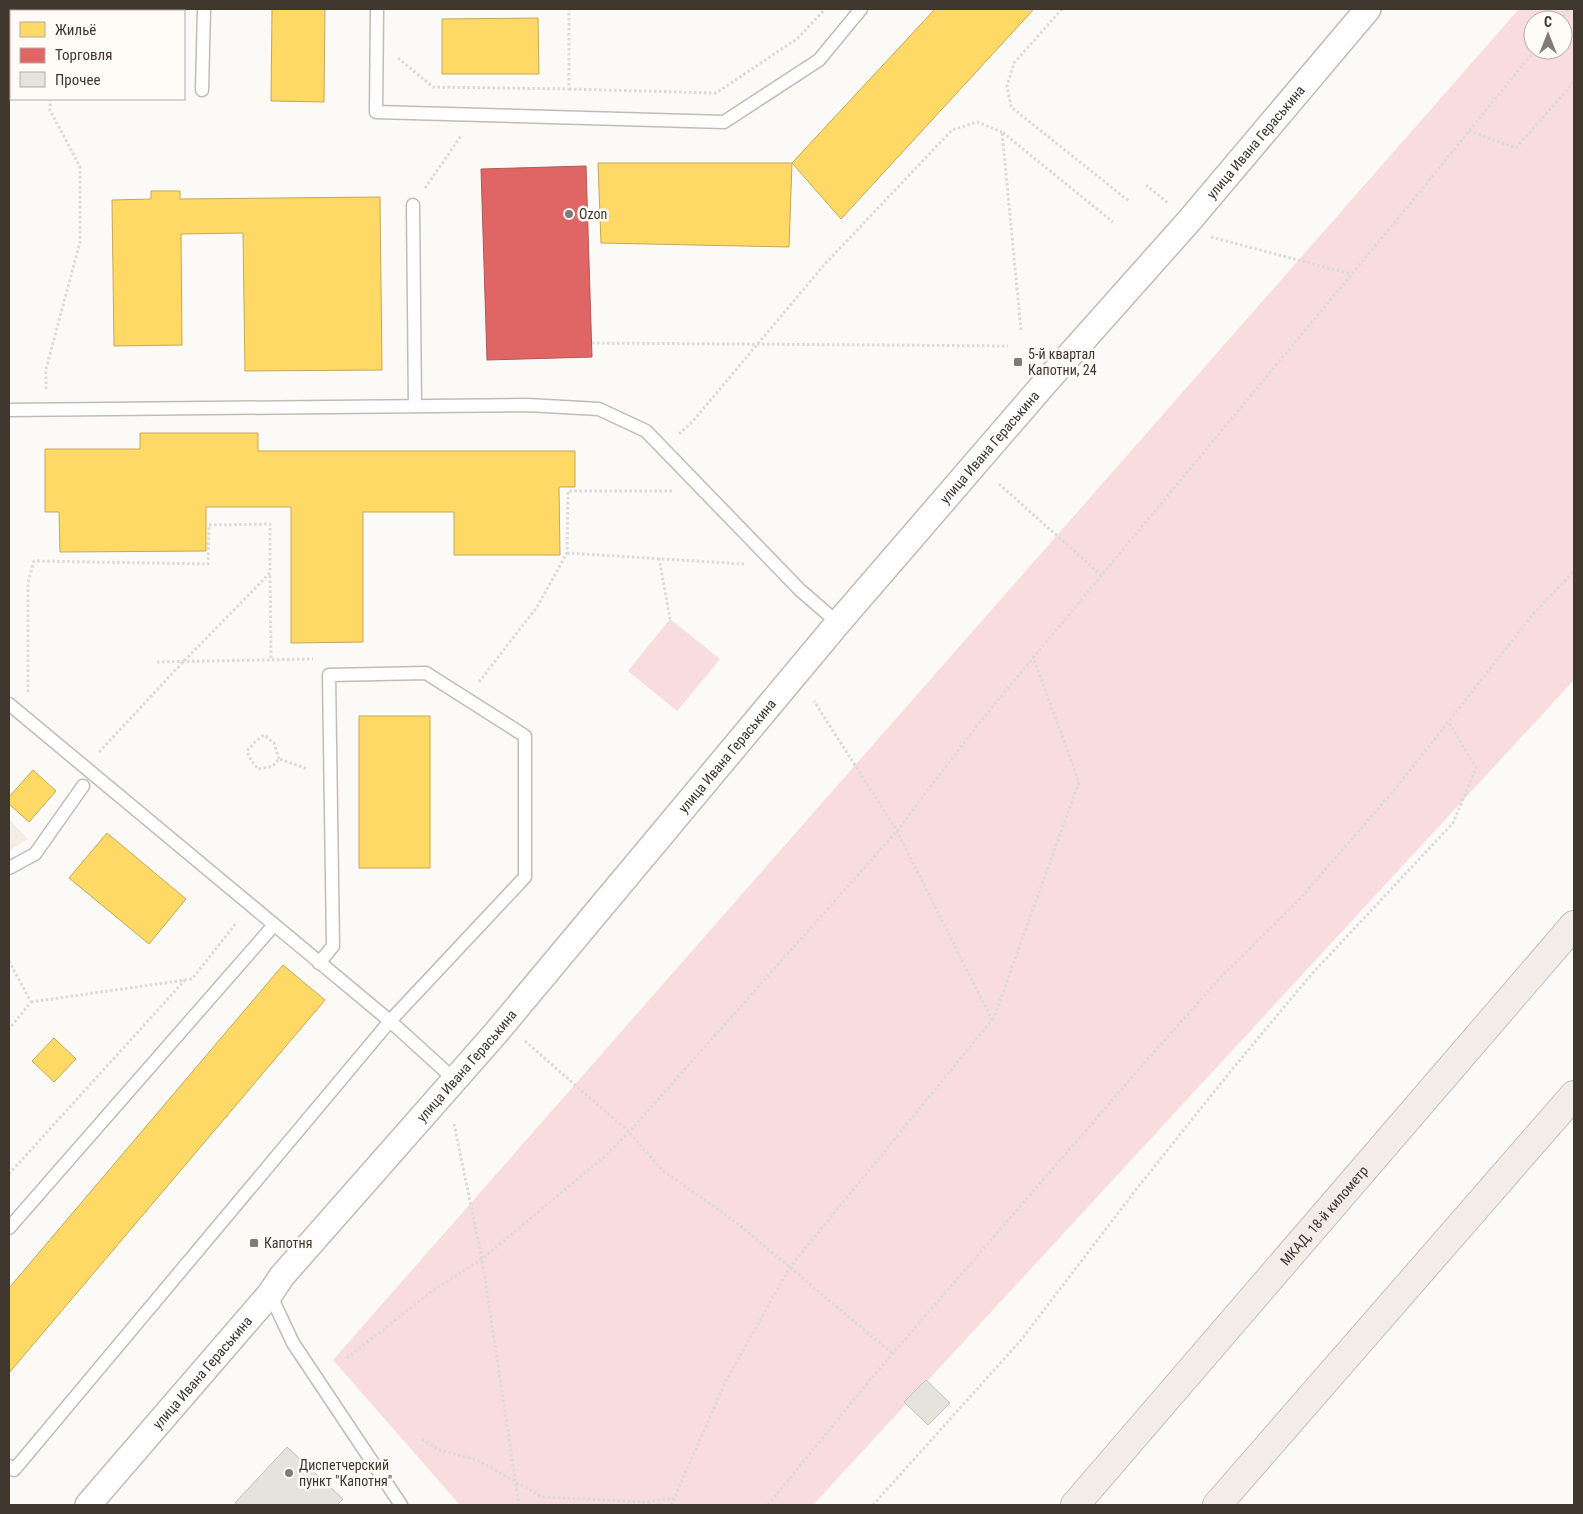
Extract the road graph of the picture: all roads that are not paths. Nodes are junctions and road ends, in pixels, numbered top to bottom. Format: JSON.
{"nodes":[{"id":1,"x":204,"y":9,"type":"edge"},
{"id":2,"x":377,"y":9,"type":"edge"},
{"id":3,"x":861,"y":9,"type":"edge"},
{"id":4,"x":1368,"y":9,"type":"edge"},
{"id":5,"x":202,"y":90,"type":"dead end"},
{"id":6,"x":413,"y":205,"type":"road end"},
{"id":7,"x":415,"y":406,"type":"junction"},
{"id":8,"x":9,"y":410,"type":"edge"},
{"id":9,"x":838,"y":623,"type":"junction"},
{"id":10,"x":9,"y":704,"type":"edge"},
{"id":11,"x":83,"y":786,"type":"dead end"},
{"id":12,"x":9,"y":868,"type":"edge"},
{"id":13,"x":274,"y":925,"type":"junction"},
{"id":14,"x":1574,"y":926,"type":"edge"},
{"id":15,"x":319,"y":963,"type":"junction"},
{"id":16,"x":390,"y":1022,"type":"junction"},
{"id":17,"x":455,"y":1080,"type":"junction"},
{"id":18,"x":1574,"y":1095,"type":"edge"},
{"id":19,"x":9,"y":1228,"type":"edge"},
{"id":20,"x":270,"y":1294,"type":"junction"},
{"id":21,"x":9,"y":1466,"type":"edge"},
{"id":22,"x":88,"y":1505,"type":"edge"},
{"id":23,"x":401,"y":1505,"type":"edge"},
{"id":24,"x":1075,"y":1505,"type":"edge"},
{"id":25,"x":1217,"y":1505,"type":"edge"}],
"edges":[{"from":1,"to":5,"type":"lane"},
{"from":2,"to":3,"type":"lane"},
{"from":4,"to":9,"type":"street","name":"улица Ивана Гераськина"},
{"from":6,"to":7,"type":"lane"},
{"from":7,"to":8,"type":"lane"},
{"from":7,"to":9,"type":"lane"},
{"from":9,"to":17,"type":"street","name":"улица Ивана Гераськина"},
{"from":10,"to":13,"type":"lane"},
{"from":11,"to":12,"type":"lane"},
{"from":13,"to":15,"type":"lane"},
{"from":13,"to":19,"type":"lane"},
{"from":14,"to":24,"type":"highway","name":"МКАД, 18-й километр"},
{"from":15,"to":16,"type":"lane"},
{"from":15,"to":16,"type":"lane"},
{"from":16,"to":17,"type":"lane"},
{"from":16,"to":21,"type":"lane"},
{"from":17,"to":20,"type":"street","name":"улица Ивана Гераськина"},
{"from":18,"to":25,"type":"highway"},
{"from":20,"to":22,"type":"street","name":"улица Ивана Гераськина"},
{"from":20,"to":23,"type":"lane"}]}
